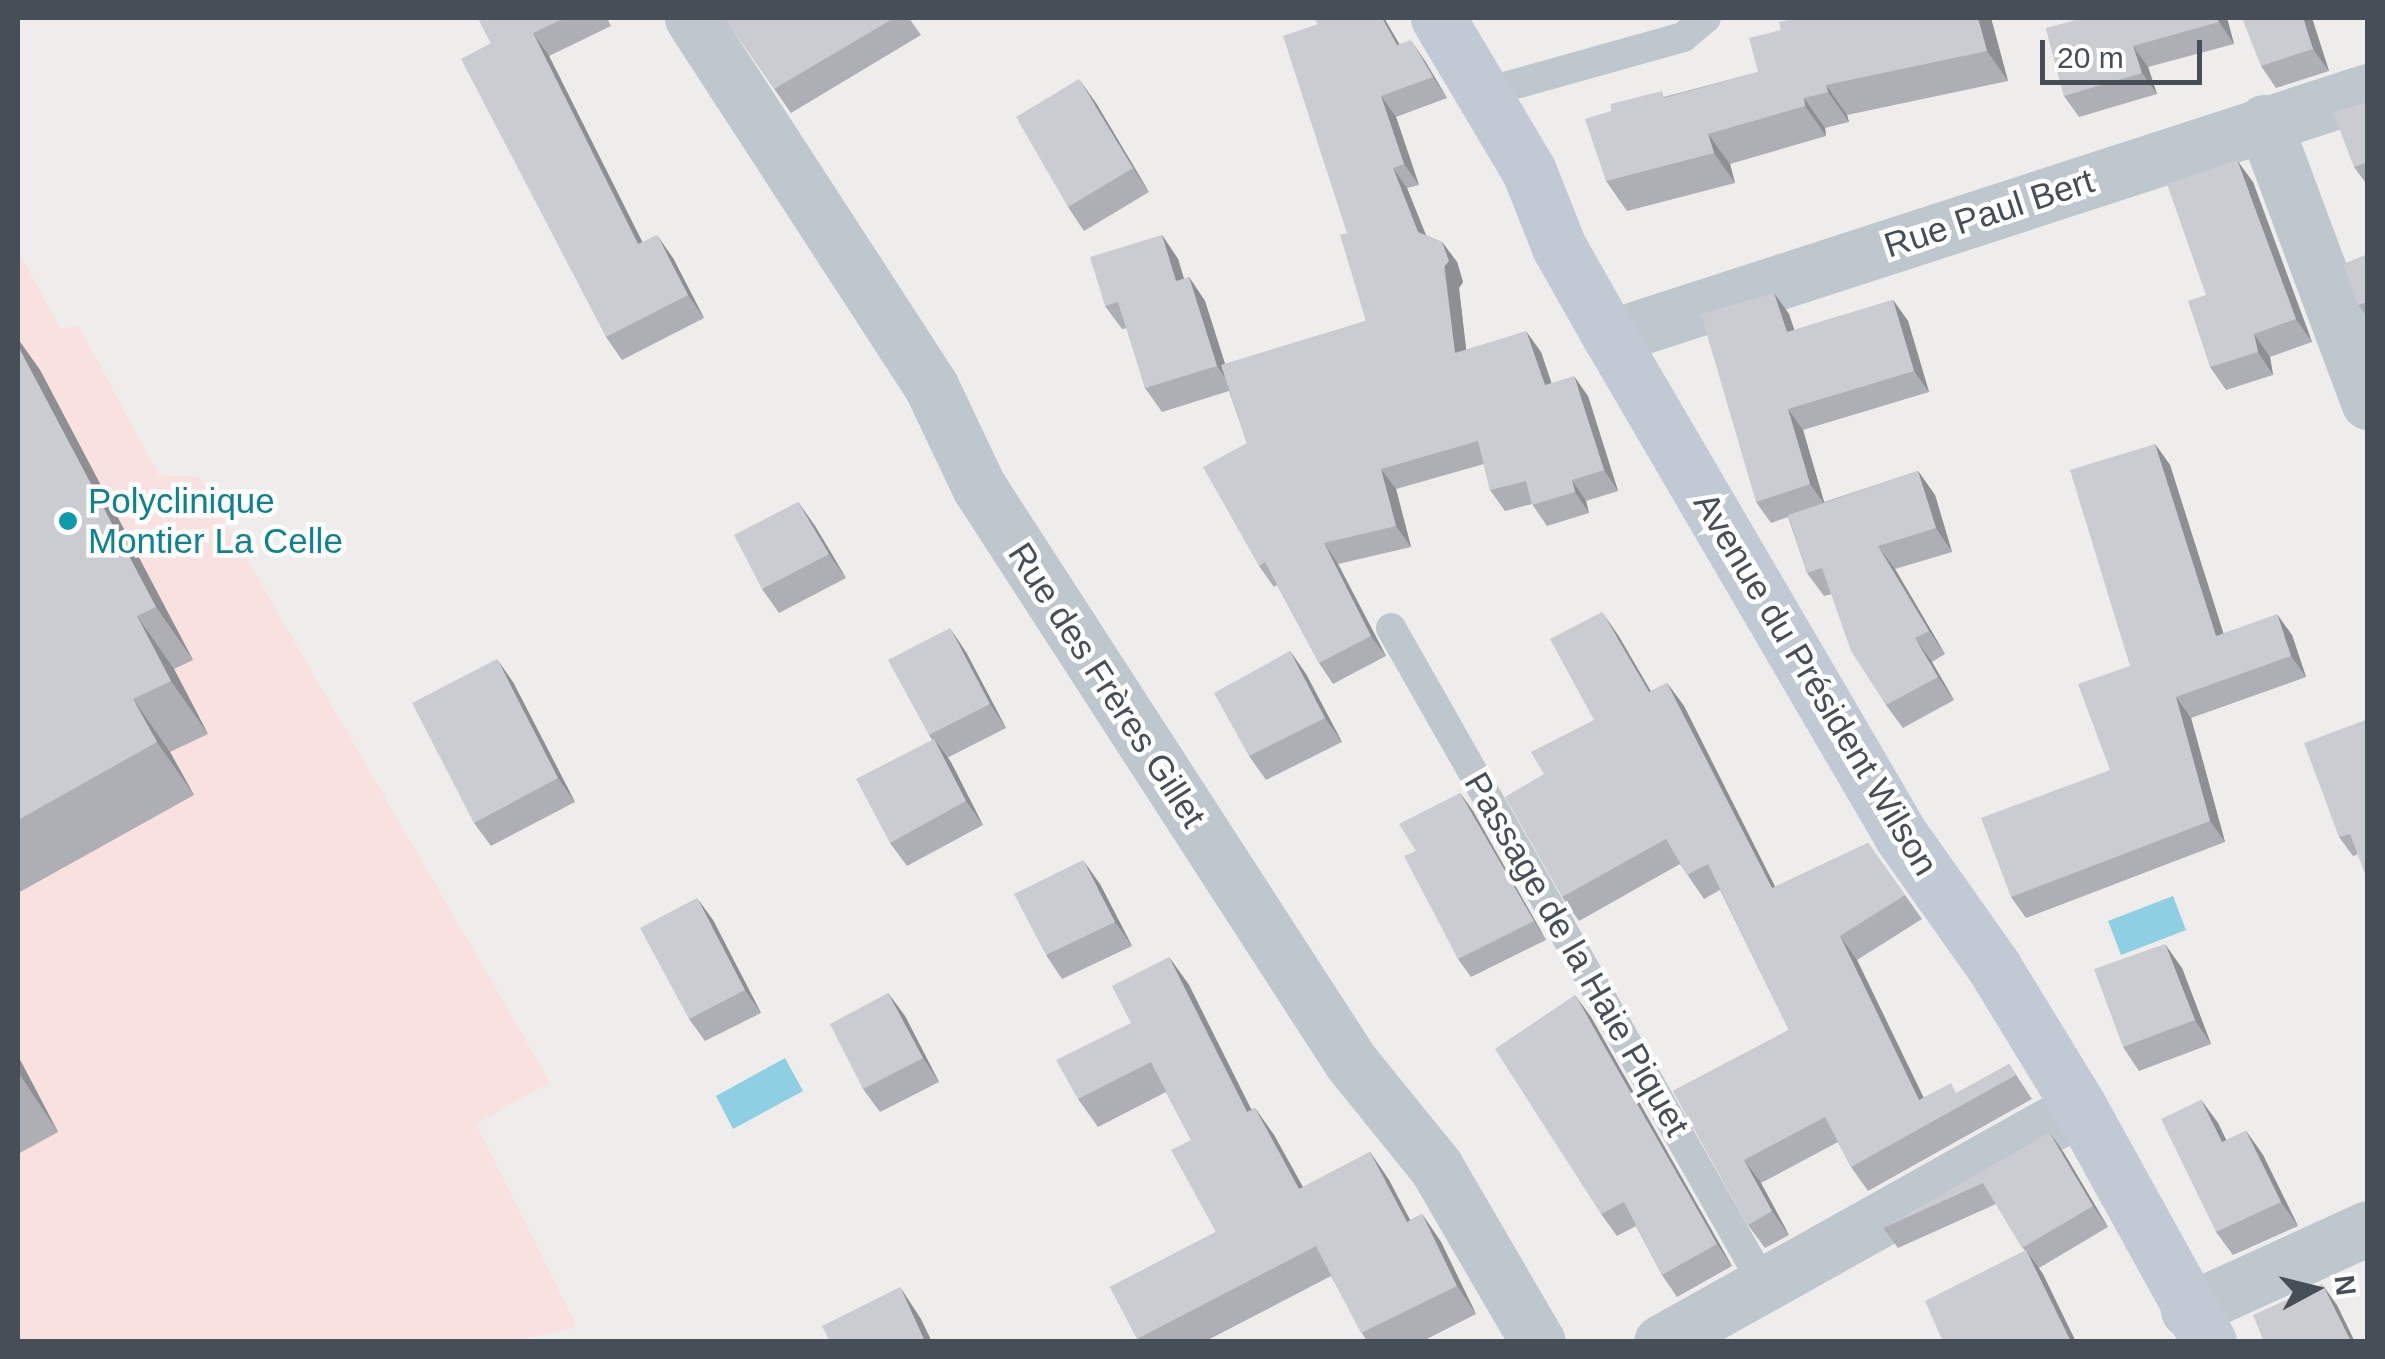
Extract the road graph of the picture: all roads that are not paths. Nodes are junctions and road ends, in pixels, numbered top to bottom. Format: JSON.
{"nodes":[{"id":1,"x":692,"y":18,"type":"edge"},
{"id":2,"x":1438,"y":18,"type":"edge"},
{"id":3,"x":1706,"y":18,"type":"edge"},
{"id":4,"x":2368,"y":92,"type":"edge"},
{"id":5,"x":1483,"y":93,"type":"junction"},
{"id":6,"x":2264,"y":122,"type":"junction"},
{"id":7,"x":1610,"y":337,"type":"junction"},
{"id":8,"x":2368,"y":402,"type":"edge"},
{"id":9,"x":1391,"y":628,"type":"dead end"},
{"id":10,"x":2080,"y":1108,"type":"junction"},
{"id":11,"x":2368,"y":1228,"type":"edge"},
{"id":12,"x":1762,"y":1280,"type":"junction"},
{"id":13,"x":2199,"y":1326,"type":"edge"},
{"id":14,"x":1538,"y":1342,"type":"edge"},
{"id":15,"x":1660,"y":1342,"type":"edge"}],
"edges":[{"from":1,"to":14,"type":"street","name":"Rue des Frères Gillet"},
{"from":2,"to":5,"type":"street","name":"Avenue du Président Wilson"},
{"from":3,"to":5,"type":"lane"},
{"from":4,"to":6,"type":"street","name":"Rue Paul Bert"},
{"from":5,"to":7,"type":"street","name":"Avenue du Président Wilson"},
{"from":6,"to":7,"type":"street","name":"Rue Paul Bert"},
{"from":6,"to":8,"type":"street"},
{"from":7,"to":10,"type":"street","name":"Avenue du Président Wilson"},
{"from":9,"to":12,"type":"lane","name":"Passage de la Haie Piquet"},
{"from":10,"to":12,"type":"street"},
{"from":10,"to":13,"type":"street","name":"Avenue du Président Wilson"},
{"from":11,"to":13,"type":"street"},
{"from":12,"to":15,"type":"street"}]}
